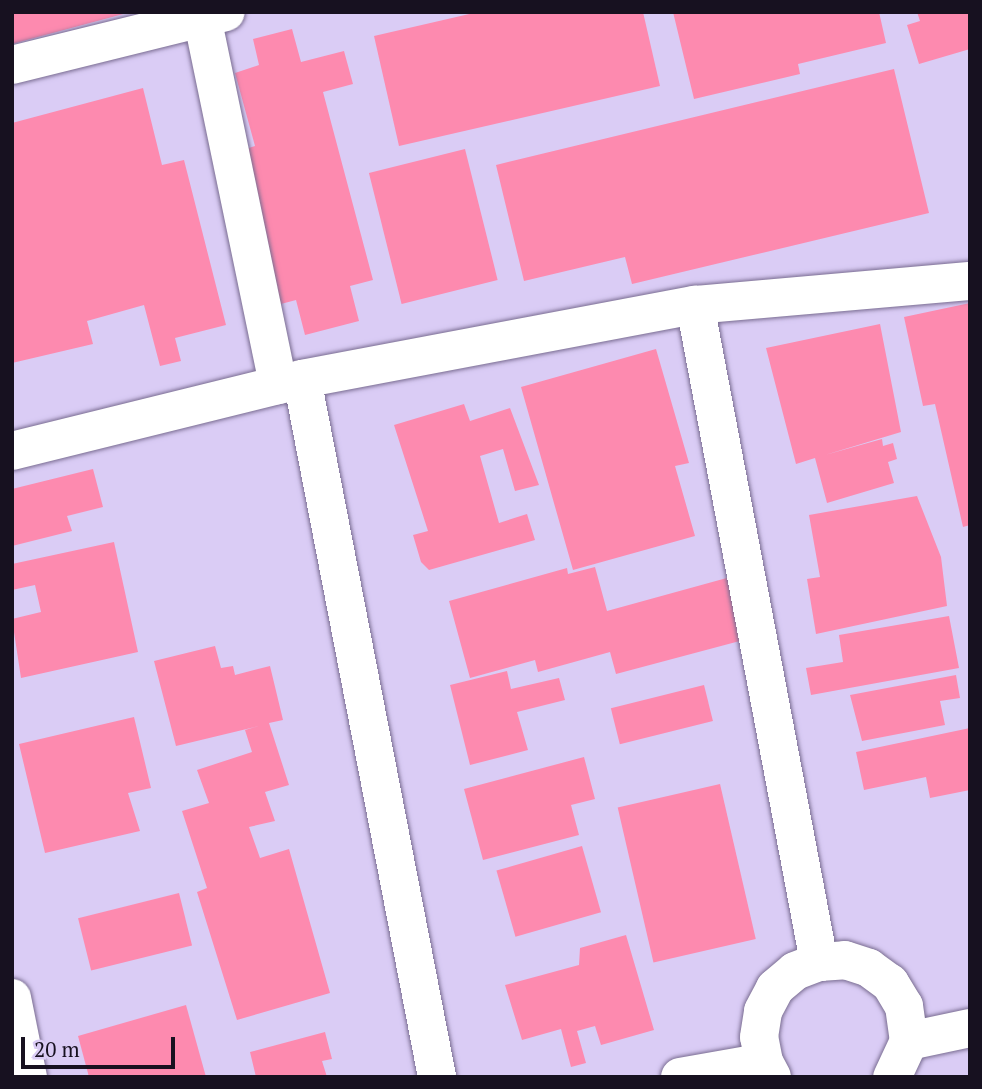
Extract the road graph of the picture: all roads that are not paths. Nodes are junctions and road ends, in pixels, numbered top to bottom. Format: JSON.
{"nodes":[{"id":1,"x":210,"y":14,"type":"edge"},
{"id":2,"x":12,"y":65,"type":"edge"},
{"id":3,"x":970,"y":281,"type":"edge"},
{"id":4,"x":695,"y":305,"type":"junction"},
{"id":5,"x":290,"y":382,"type":"junction"},
{"id":6,"x":12,"y":451,"type":"edge"},
{"id":7,"x":819,"y":962,"type":"junction"},
{"id":8,"x":12,"y":998,"type":"edge"},
{"id":9,"x":970,"y":1028,"type":"edge"},
{"id":10,"x":909,"y":1041,"type":"junction"},
{"id":11,"x":768,"y":1069,"type":"edge"},
{"id":12,"x":28,"y":1077,"type":"edge"},
{"id":13,"x":436,"y":1077,"type":"edge"},
{"id":14,"x":680,"y":1077,"type":"edge"},
{"id":15,"x":892,"y":1077,"type":"edge"}],
"edges":[{"from":1,"to":2,"type":"street"},
{"from":1,"to":5,"type":"street"},
{"from":3,"to":4,"type":"street"},
{"from":4,"to":5,"type":"street"},
{"from":4,"to":7,"type":"street"},
{"from":5,"to":6,"type":"street"},
{"from":5,"to":13,"type":"street"},
{"from":7,"to":10,"type":"street"},
{"from":7,"to":11,"type":"street"},
{"from":8,"to":12,"type":"street"},
{"from":9,"to":10,"type":"street"},
{"from":10,"to":15,"type":"street"},
{"from":11,"to":14,"type":"street"}]}
